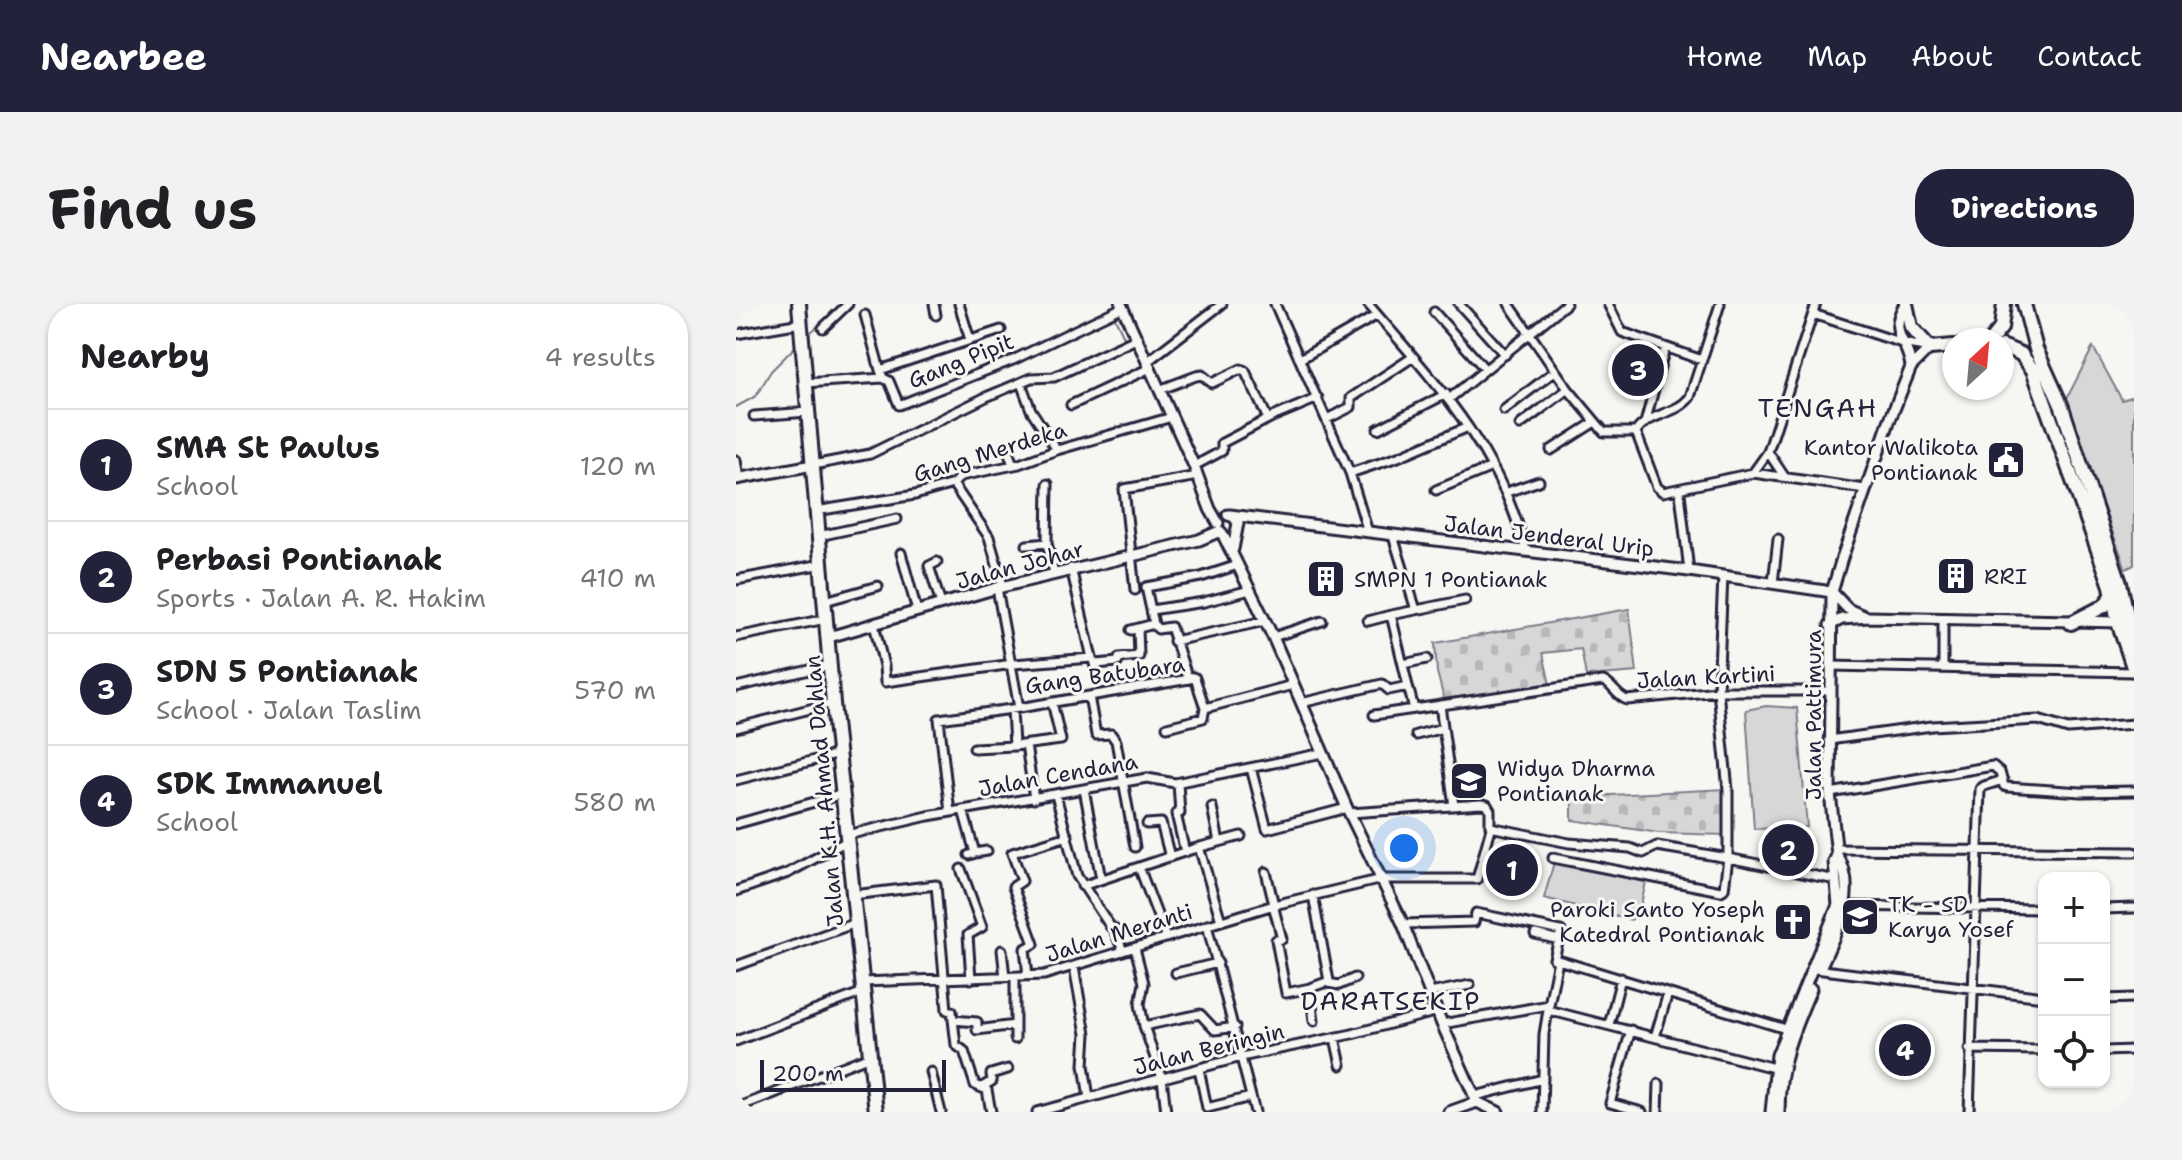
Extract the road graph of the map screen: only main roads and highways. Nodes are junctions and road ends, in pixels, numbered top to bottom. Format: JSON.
{"nodes":[{"id":1,"x":799,"y":304,"type":"edge"},
{"id":2,"x":1905,"y":304,"type":"edge"},
{"id":3,"x":2004,"y":304,"type":"edge"},
{"id":4,"x":2024,"y":304,"type":"edge"},
{"id":5,"x":2001,"y":328,"type":"edge"},
{"id":6,"x":1942,"y":347,"type":"edge"},
{"id":7,"x":2014,"y":350,"type":"edge"},
{"id":8,"x":2031,"y":354,"type":"junction"},
{"id":9,"x":2112,"y":596,"type":"junction"},
{"id":10,"x":2123,"y":622,"type":"junction"},
{"id":11,"x":2071,"y":623,"type":"road end"},
{"id":12,"x":2134,"y":646,"type":"edge"},
{"id":13,"x":2134,"y":671,"type":"edge"},
{"id":14,"x":874,"y":1111,"type":"edge"}],
"edges":[{"from":1,"to":14,"type":"main road","name":"Jalan K.H. Ahmad Dahlan"},
{"from":2,"to":6,"type":"main road"},
{"from":3,"to":5,"type":"main road"},
{"from":4,"to":8,"type":"main road"},
{"from":7,"to":8,"type":"main road"},
{"from":8,"to":9,"type":"main road"},
{"from":8,"to":10,"type":"main road"},
{"from":9,"to":10,"type":"main road"},
{"from":9,"to":11,"type":"main road"},
{"from":10,"to":12,"type":"main road"},
{"from":10,"to":13,"type":"main road"}]}
